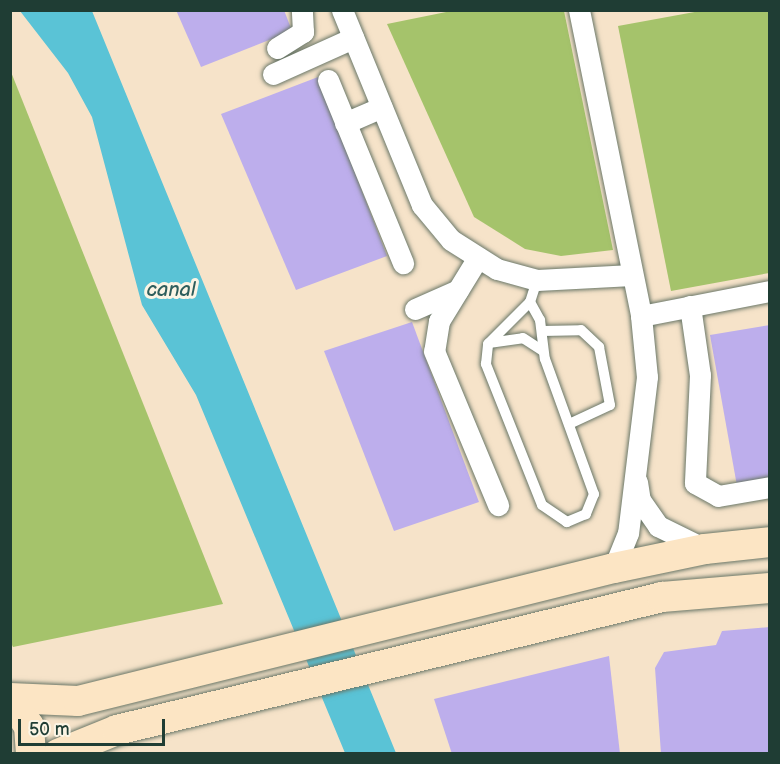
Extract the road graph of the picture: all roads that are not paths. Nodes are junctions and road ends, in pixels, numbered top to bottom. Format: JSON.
{"nodes":[{"id":1,"x":302,"y":10,"type":"edge"},
{"id":2,"x":342,"y":10,"type":"edge"},
{"id":3,"x":579,"y":10,"type":"edge"},
{"id":4,"x":353,"y":38,"type":"junction"},
{"id":5,"x":277,"y":48,"type":"dead end"},
{"id":6,"x":273,"y":74,"type":"dead end"},
{"id":7,"x":328,"y":80,"type":"dead end"},
{"id":8,"x":382,"y":107,"type":"junction"},
{"id":9,"x":345,"y":123,"type":"junction"},
{"id":10,"x":477,"y":260,"type":"junction"},
{"id":11,"x":403,"y":263,"type":"dead end"},
{"id":12,"x":632,"y":274,"type":"junction"},
{"id":13,"x":537,"y":280,"type":"junction"},
{"id":14,"x":458,"y":291,"type":"junction"},
{"id":15,"x":770,"y":291,"type":"edge"},
{"id":16,"x":530,"y":302,"type":"junction"},
{"id":17,"x":690,"y":306,"type":"junction"},
{"id":18,"x":415,"y":309,"type":"dead end"},
{"id":19,"x":640,"y":316,"type":"junction"},
{"id":20,"x":542,"y":331,"type":"junction"},
{"id":21,"x":488,"y":344,"type":"junction"},
{"id":22,"x":543,"y":351,"type":"junction"},
{"id":23,"x":569,"y":424,"type":"junction"},
{"id":24,"x":637,"y":469,"type":"junction"},
{"id":25,"x":770,"y":487,"type":"edge"},
{"id":26,"x":498,"y":505,"type":"dead end"},
{"id":27,"x":770,"y":542,"type":"edge"},
{"id":28,"x":705,"y":549,"type":"junction"},
{"id":29,"x":614,"y":568,"type":"junction"},
{"id":30,"x":770,"y":588,"type":"edge"},
{"id":31,"x":10,"y":698,"type":"edge"},
{"id":32,"x":117,"y":730,"type":"junction"},
{"id":33,"x":31,"y":753,"type":"edge"},
{"id":34,"x":58,"y":753,"type":"edge"},
{"id":35,"x":96,"y":753,"type":"edge"}],
"edges":[{"from":1,"to":5,"type":"street"},
{"from":2,"to":4,"type":"street"},
{"from":3,"to":12,"type":"street"},
{"from":4,"to":6,"type":"street"},
{"from":4,"to":8,"type":"street"},
{"from":7,"to":9,"type":"street"},
{"from":8,"to":9,"type":"street"},
{"from":8,"to":10,"type":"street"},
{"from":9,"to":11,"type":"street"},
{"from":10,"to":13,"type":"street"},
{"from":10,"to":14,"type":"street"},
{"from":12,"to":13,"type":"street"},
{"from":12,"to":19,"type":"street"},
{"from":13,"to":16,"type":"lane"},
{"from":14,"to":18,"type":"street"},
{"from":14,"to":26,"type":"street"},
{"from":15,"to":17,"type":"street"},
{"from":16,"to":20,"type":"lane"},
{"from":16,"to":21,"type":"lane"},
{"from":17,"to":19,"type":"street"},
{"from":17,"to":25,"type":"street"},
{"from":19,"to":24,"type":"street"},
{"from":20,"to":22,"type":"lane"},
{"from":20,"to":23,"type":"lane"},
{"from":21,"to":22,"type":"lane"},
{"from":21,"to":23,"type":"lane"},
{"from":22,"to":23,"type":"lane"},
{"from":24,"to":28,"type":"street"},
{"from":24,"to":29,"type":"street"},
{"from":27,"to":28,"type":"main road"},
{"from":28,"to":29,"type":"main road"},
{"from":29,"to":31,"type":"main road"},
{"from":30,"to":32,"type":"main road"},
{"from":31,"to":33,"type":"main road"},
{"from":32,"to":34,"type":"main road"},
{"from":32,"to":35,"type":"main road"}]}
